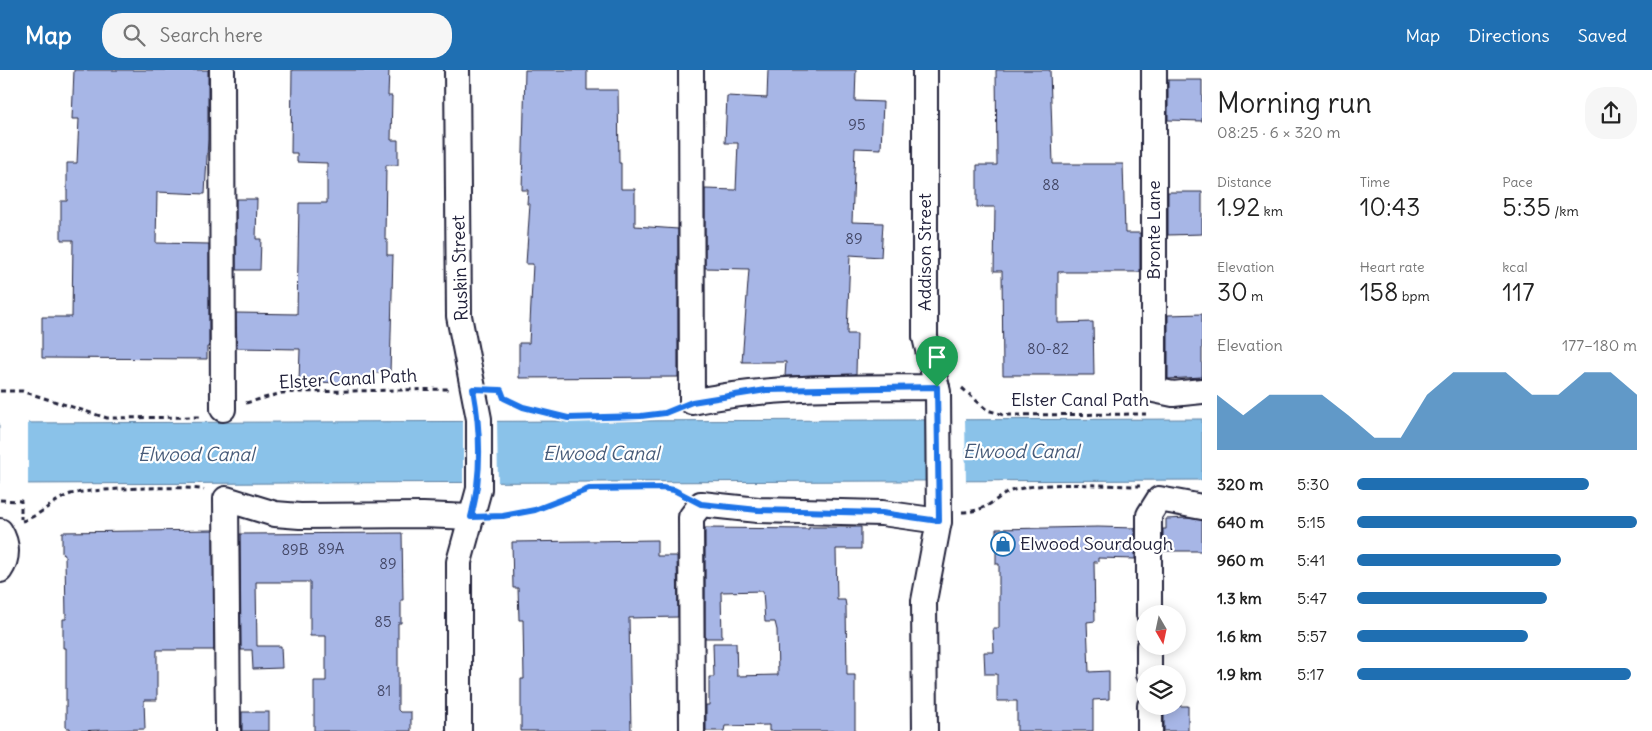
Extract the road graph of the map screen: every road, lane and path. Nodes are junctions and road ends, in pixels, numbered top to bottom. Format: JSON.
{"nodes":[{"id":1,"x":222,"y":70,"type":"edge"},
{"id":2,"x":457,"y":70,"type":"edge"},
{"id":3,"x":691,"y":70,"type":"edge"},
{"id":4,"x":925,"y":70,"type":"edge"},
{"id":5,"x":1154,"y":70,"type":"edge"},
{"id":6,"x":937,"y":387,"type":"junction"},
{"id":7,"x":473,"y":389,"type":"junction"},
{"id":8,"x":1202,"y":391,"type":"edge"},
{"id":9,"x":0,"y":392,"type":"edge"},
{"id":10,"x":692,"y":402,"type":"junction"},
{"id":11,"x":223,"y":409,"type":"junction"},
{"id":12,"x":1153,"y":414,"type":"dead end"},
{"id":13,"x":226,"y":499,"type":"junction"},
{"id":14,"x":1159,"y":499,"type":"junction"},
{"id":15,"x":0,"y":500,"type":"edge"},
{"id":16,"x":701,"y":504,"type":"junction"},
{"id":17,"x":1202,"y":507,"type":"edge"},
{"id":18,"x":939,"y":511,"type":"junction"},
{"id":19,"x":471,"y":517,"type":"junction"},
{"id":20,"x":8,"y":529,"type":"edge"},
{"id":21,"x":0,"y":570,"type":"edge"},
{"id":22,"x":1149,"y":605,"type":"edge"},
{"id":23,"x":1150,"y":715,"type":"edge"},
{"id":24,"x":228,"y":731,"type":"edge"},
{"id":25,"x":459,"y":731,"type":"edge"},
{"id":26,"x":692,"y":731,"type":"edge"},
{"id":27,"x":925,"y":731,"type":"edge"},
{"id":28,"x":1150,"y":731,"type":"edge"}],
"edges":[{"from":1,"to":11,"type":"street"},
{"from":2,"to":7,"type":"street","name":"Ruskin Street"},
{"from":3,"to":10,"type":"street"},
{"from":4,"to":6,"type":"street","name":"Addison Street"},
{"from":5,"to":8,"type":"street","name":"Bronte Lane"},
{"from":6,"to":10,"type":"street"},
{"from":6,"to":12,"type":"path","name":"Elster Canal Path"},
{"from":6,"to":18,"type":"street","name":"Addison Street"},
{"from":7,"to":10,"type":"path","name":"Elster Canal Path"},
{"from":7,"to":11,"type":"path","name":"Elster Canal Path"},
{"from":7,"to":19,"type":"street","name":"Ruskin Street"},
{"from":9,"to":11,"type":"path","name":"Elster Canal Path"},
{"from":13,"to":19,"type":"street"},
{"from":13,"to":20,"type":"path"},
{"from":13,"to":24,"type":"street"},
{"from":14,"to":17,"type":"street"},
{"from":14,"to":18,"type":"path"},
{"from":14,"to":22,"type":"street"},
{"from":15,"to":20,"type":"path"},
{"from":16,"to":18,"type":"street"},
{"from":16,"to":19,"type":"path"},
{"from":16,"to":26,"type":"street"},
{"from":18,"to":27,"type":"street","name":"Addison Street"},
{"from":19,"to":25,"type":"street","name":"Ruskin Street"},
{"from":20,"to":21,"type":"street"},
{"from":23,"to":28,"type":"street"}]}
